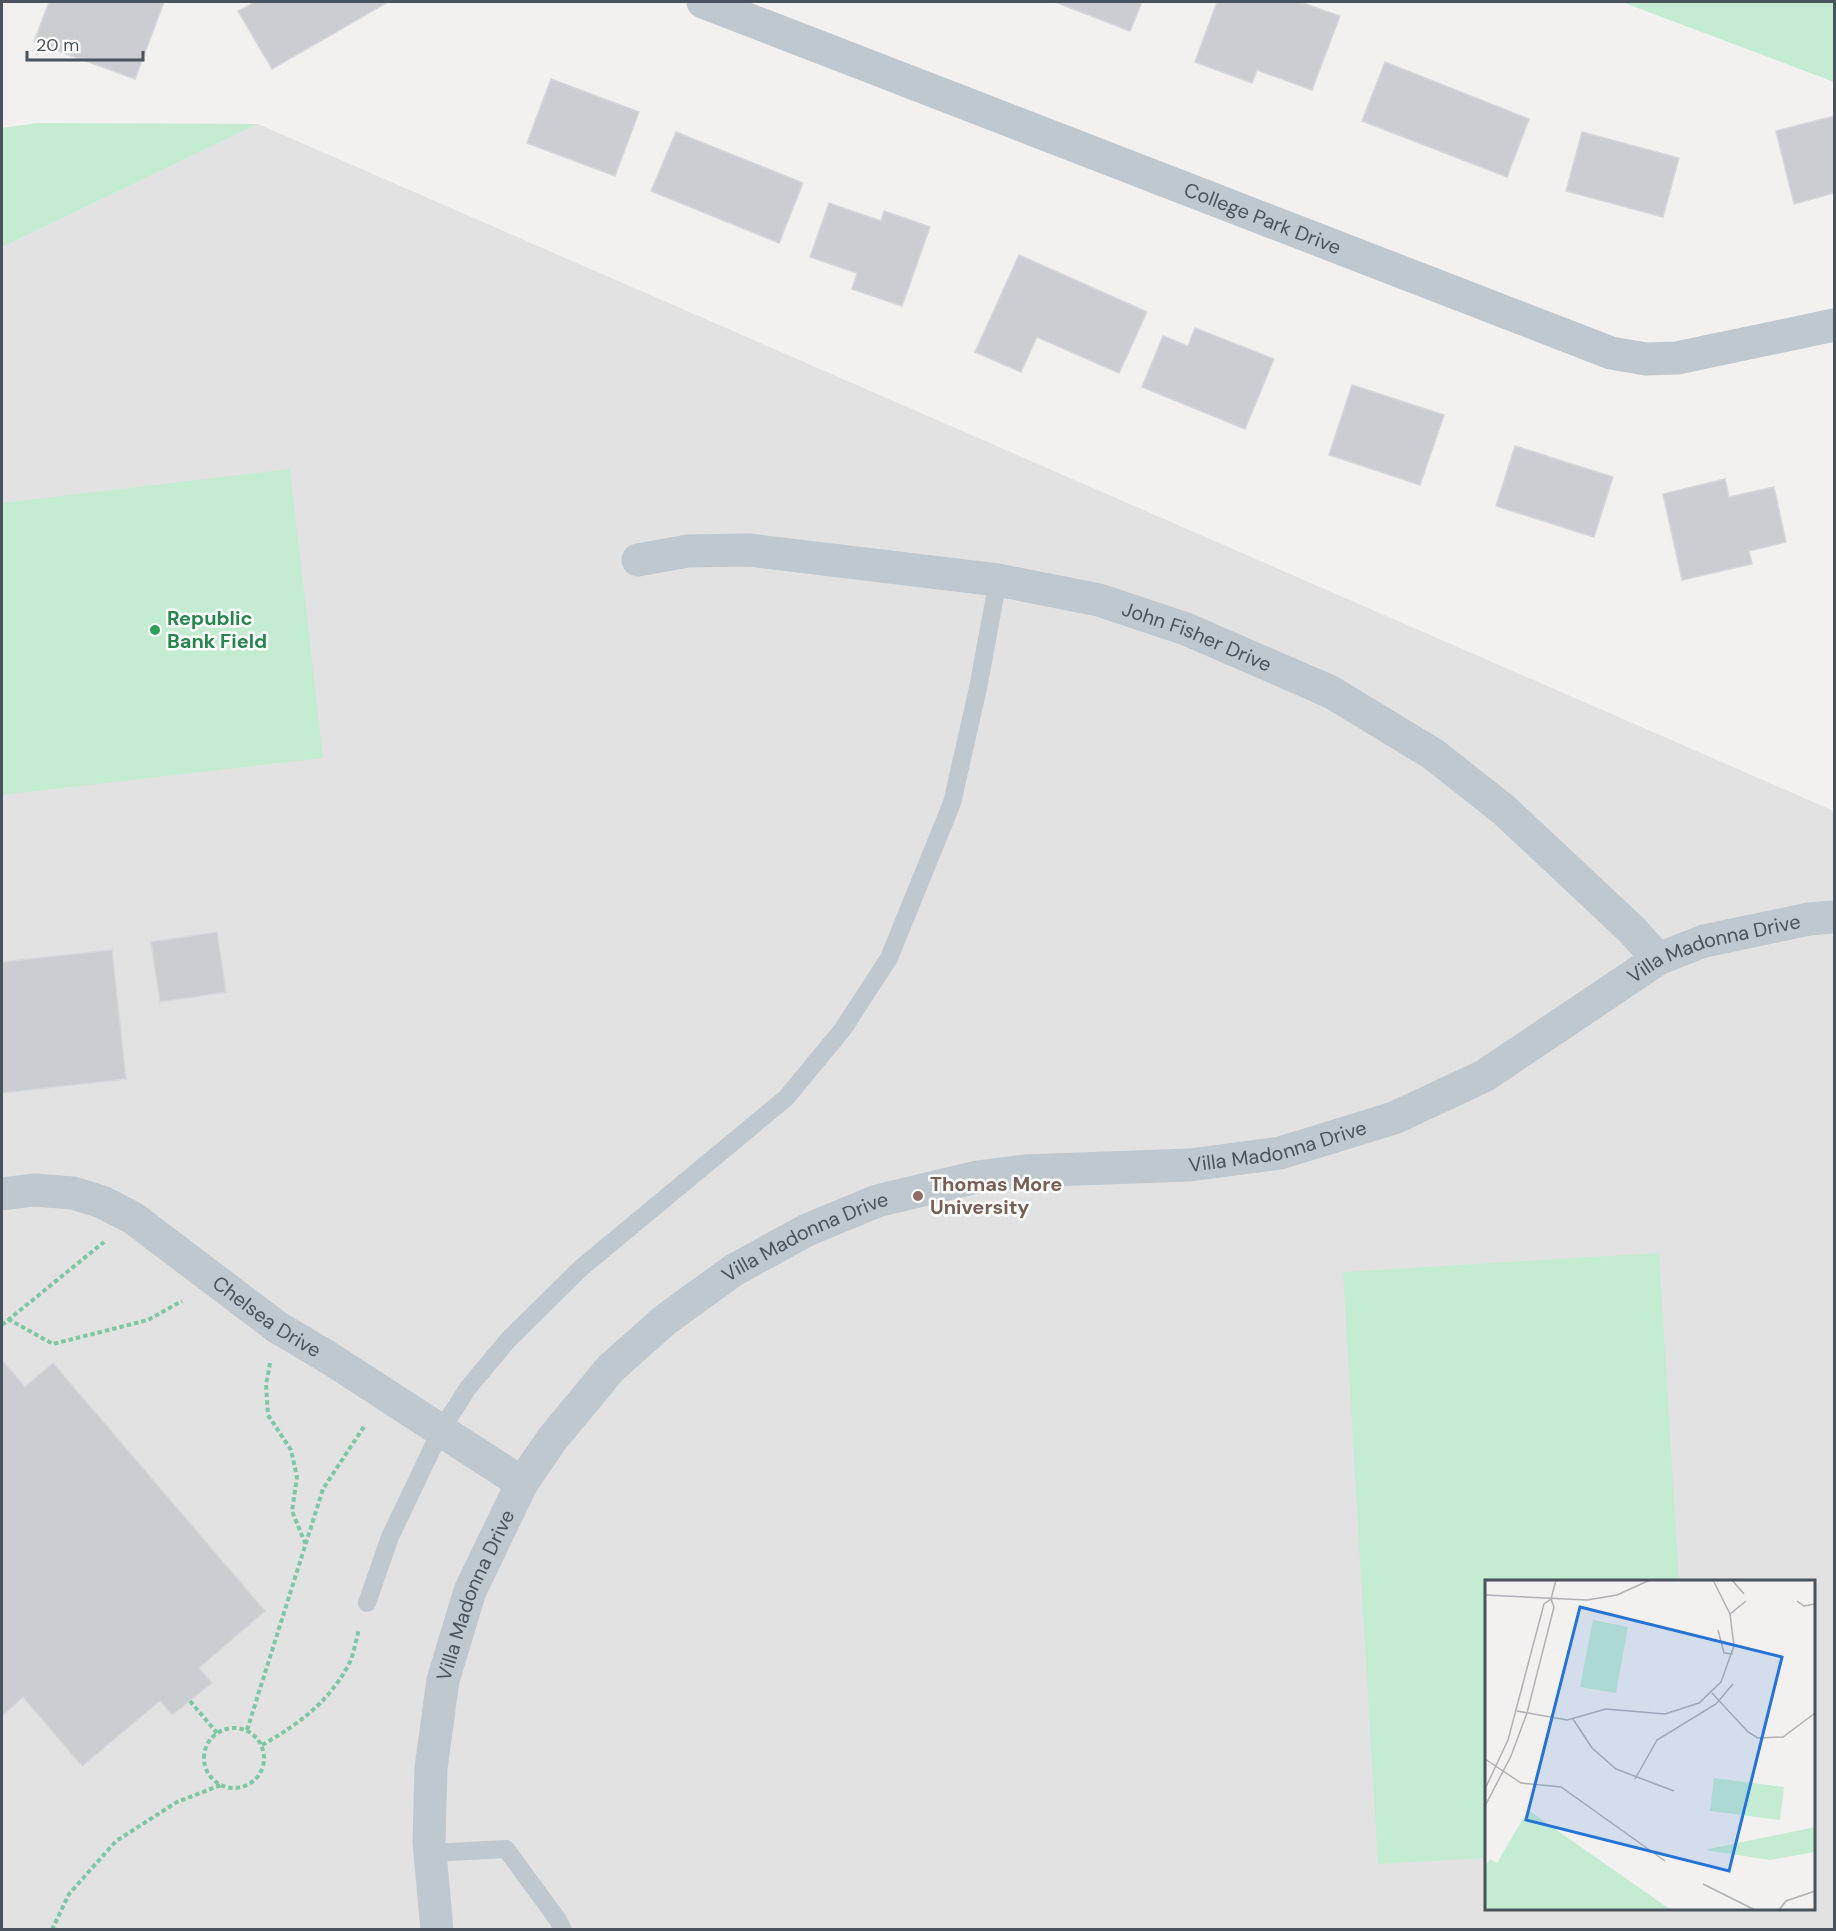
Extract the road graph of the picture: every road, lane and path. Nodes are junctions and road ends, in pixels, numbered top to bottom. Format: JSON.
{"nodes":[{"id":1,"x":703,"y":2,"type":"edge"},
{"id":2,"x":1834,"y":325,"type":"edge"},
{"id":3,"x":638,"y":560,"type":"dead end"},
{"id":4,"x":998,"y":580,"type":"junction"},
{"id":5,"x":1834,"y":917,"type":"edge"},
{"id":6,"x":1658,"y":959,"type":"junction"},
{"id":7,"x":2,"y":1194,"type":"edge"},
{"id":8,"x":133,"y":1218,"type":"junction"},
{"id":9,"x":217,"y":1282,"type":"junction"},
{"id":10,"x":8,"y":1319,"type":"junction"},
{"id":11,"x":2,"y":1325,"type":"edge"},
{"id":12,"x":277,"y":1326,"type":"junction"},
{"id":13,"x":385,"y":1394,"type":"junction"},
{"id":14,"x":441,"y":1430,"type":"junction"},
{"id":15,"x":522,"y":1483,"type":"junction"},
{"id":16,"x":306,"y":1544,"type":"junction"},
{"id":17,"x":367,"y":1603,"type":"joint"},
{"id":18,"x":190,"y":1701,"type":"dead end"},
{"id":19,"x":247,"y":1730,"type":"junction"},
{"id":20,"x":217,"y":1733,"type":"junction"},
{"id":21,"x":262,"y":1745,"type":"junction"},
{"id":22,"x":221,"y":1785,"type":"junction"},
{"id":23,"x":430,"y":1853,"type":"junction"},
{"id":24,"x":52,"y":1929,"type":"edge"},
{"id":25,"x":437,"y":1929,"type":"edge"},
{"id":26,"x":563,"y":1929,"type":"edge"}],
"edges":[{"from":1,"to":2,"type":"street","name":"College Park Drive"},
{"from":3,"to":4,"type":"street","name":"John Fisher Drive"},
{"from":4,"to":6,"type":"street","name":"John Fisher Drive"},
{"from":4,"to":14,"type":"lane"},
{"from":5,"to":6,"type":"street","name":"Villa Madonna Drive"},
{"from":6,"to":15,"type":"street","name":"Villa Madonna Drive"},
{"from":7,"to":8,"type":"street","name":"Chelsea Drive"},
{"from":8,"to":9,"type":"street","name":"Chelsea Drive"},
{"from":8,"to":10,"type":"path"},
{"from":9,"to":10,"type":"path"},
{"from":9,"to":12,"type":"street","name":"Chelsea Drive"},
{"from":10,"to":11,"type":"path"},
{"from":12,"to":13,"type":"street","name":"Chelsea Drive"},
{"from":12,"to":16,"type":"path"},
{"from":13,"to":14,"type":"street","name":"Chelsea Drive"},
{"from":13,"to":16,"type":"path"},
{"from":14,"to":15,"type":"street","name":"Chelsea Drive"},
{"from":14,"to":17,"type":"lane"},
{"from":15,"to":23,"type":"street","name":"Villa Madonna Drive"},
{"from":16,"to":19,"type":"path"},
{"from":17,"to":21,"type":"path"},
{"from":18,"to":20,"type":"path"},
{"from":19,"to":20,"type":"path"},
{"from":19,"to":21,"type":"path"},
{"from":20,"to":22,"type":"path"},
{"from":21,"to":22,"type":"path"},
{"from":22,"to":24,"type":"path"},
{"from":23,"to":25,"type":"street","name":"Villa Madonna Drive"},
{"from":23,"to":26,"type":"lane"}]}
